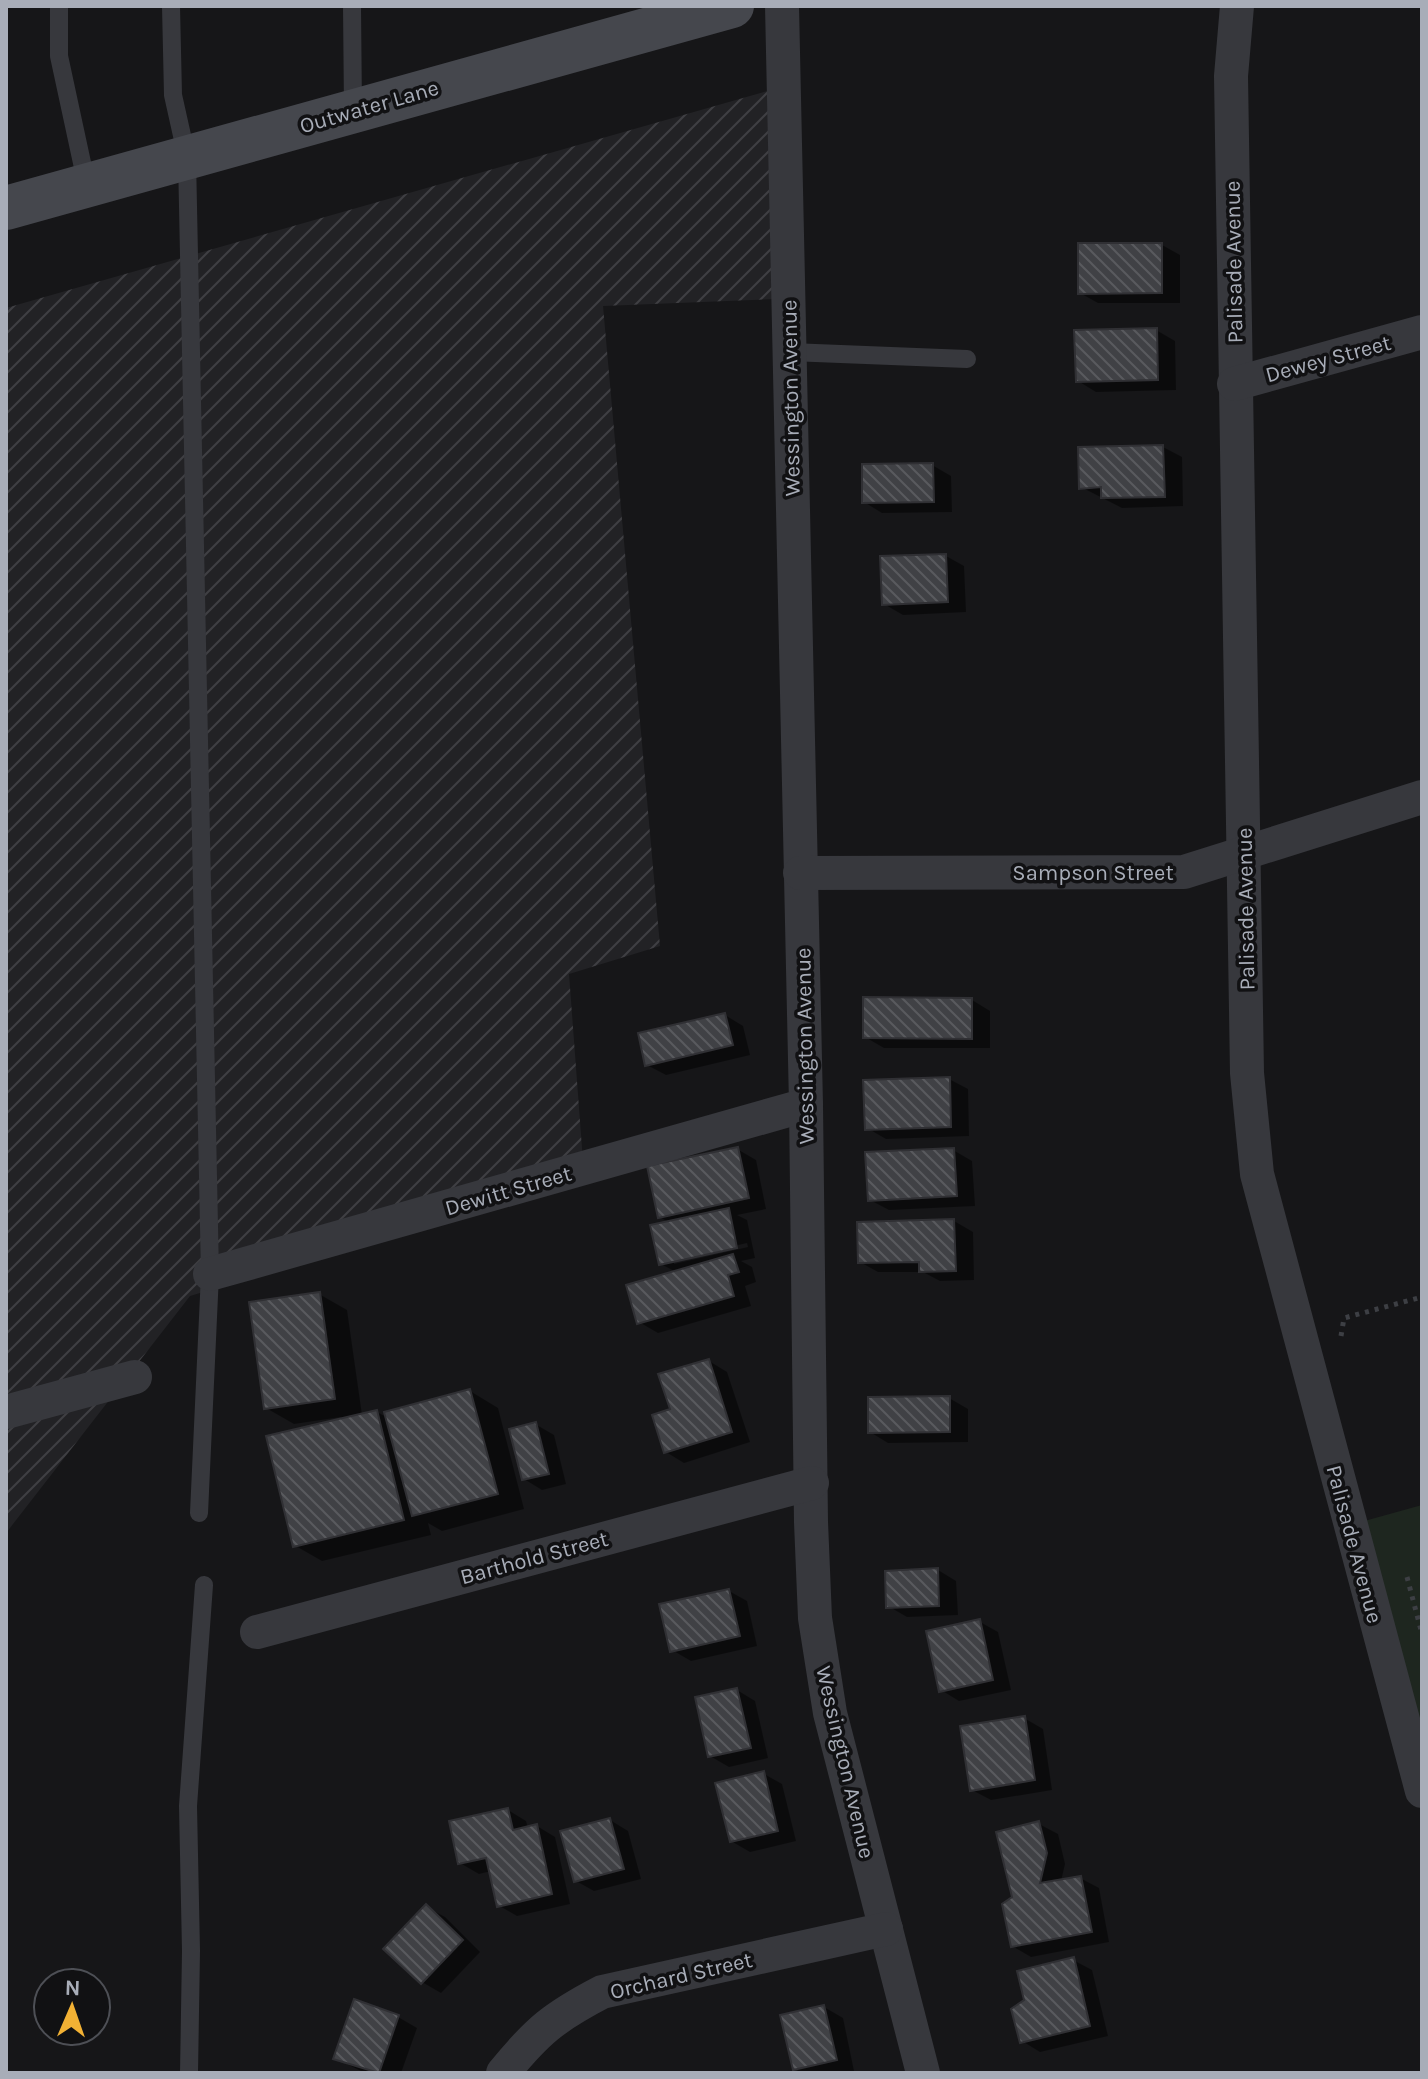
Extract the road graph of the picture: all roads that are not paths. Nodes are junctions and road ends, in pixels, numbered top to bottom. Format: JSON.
{"nodes":[{"id":1,"x":59,"y":6,"type":"edge"},
{"id":2,"x":171,"y":6,"type":"edge"},
{"id":3,"x":352,"y":6,"type":"edge"},
{"id":4,"x":732,"y":6,"type":"edge"},
{"id":5,"x":782,"y":6,"type":"edge"},
{"id":6,"x":1237,"y":6,"type":"edge"},
{"id":7,"x":353,"y":110,"type":"junction"},
{"id":8,"x":187,"y":158,"type":"junction"},
{"id":9,"x":87,"y":186,"type":"junction"},
{"id":10,"x":6,"y":208,"type":"edge"},
{"id":11,"x":1422,"y":332,"type":"edge"},
{"id":12,"x":790,"y":352,"type":"junction"},
{"id":13,"x":967,"y":359,"type":"dead end"},
{"id":14,"x":1234,"y":384,"type":"junction"},
{"id":15,"x":1422,"y":797,"type":"edge"},
{"id":16,"x":1245,"y":854,"type":"junction"},
{"id":17,"x":800,"y":873,"type":"junction"},
{"id":18,"x":806,"y":1105,"type":"junction"},
{"id":19,"x":210,"y":1274,"type":"junction"},
{"id":20,"x":135,"y":1377,"type":"dead end"},
{"id":21,"x":6,"y":1412,"type":"edge"},
{"id":22,"x":812,"y":1483,"type":"junction"},
{"id":23,"x":199,"y":1513,"type":"dead end"},
{"id":24,"x":204,"y":1585,"type":"dead end"},
{"id":25,"x":257,"y":1632,"type":"dead end"},
{"id":26,"x":1422,"y":1791,"type":"edge"},
{"id":27,"x":886,"y":1929,"type":"junction"},
{"id":28,"x":189,"y":2073,"type":"edge"},
{"id":29,"x":503,"y":2073,"type":"edge"},
{"id":30,"x":923,"y":2073,"type":"edge"}],
"edges":[{"from":1,"to":9,"type":"lane"},
{"from":2,"to":8,"type":"lane"},
{"from":3,"to":7,"type":"lane"},
{"from":4,"to":7,"type":"street","name":"Outwater Lane"},
{"from":5,"to":12,"type":"street","name":"Wessington Avenue"},
{"from":6,"to":14,"type":"street","name":"Palisade Avenue"},
{"from":7,"to":8,"type":"street","name":"Outwater Lane"},
{"from":8,"to":9,"type":"street","name":"Outwater Lane"},
{"from":8,"to":19,"type":"lane"},
{"from":9,"to":10,"type":"street","name":"Outwater Lane"},
{"from":11,"to":14,"type":"street","name":"Dewey Street"},
{"from":12,"to":13,"type":"lane"},
{"from":12,"to":17,"type":"street","name":"Wessington Avenue"},
{"from":14,"to":16,"type":"street","name":"Palisade Avenue"},
{"from":15,"to":16,"type":"street","name":"Sampson Street"},
{"from":16,"to":17,"type":"street","name":"Sampson Street"},
{"from":16,"to":26,"type":"street","name":"Palisade Avenue"},
{"from":17,"to":18,"type":"street","name":"Wessington Avenue"},
{"from":18,"to":19,"type":"street","name":"Dewitt Street"},
{"from":18,"to":22,"type":"street","name":"Wessington Avenue"},
{"from":19,"to":23,"type":"lane"},
{"from":20,"to":21,"type":"street"},
{"from":22,"to":25,"type":"street","name":"Barthold Street"},
{"from":22,"to":27,"type":"street","name":"Wessington Avenue"},
{"from":24,"to":28,"type":"lane"},
{"from":27,"to":29,"type":"street","name":"Orchard Street"},
{"from":27,"to":30,"type":"street","name":"Wessington Avenue"}]}
